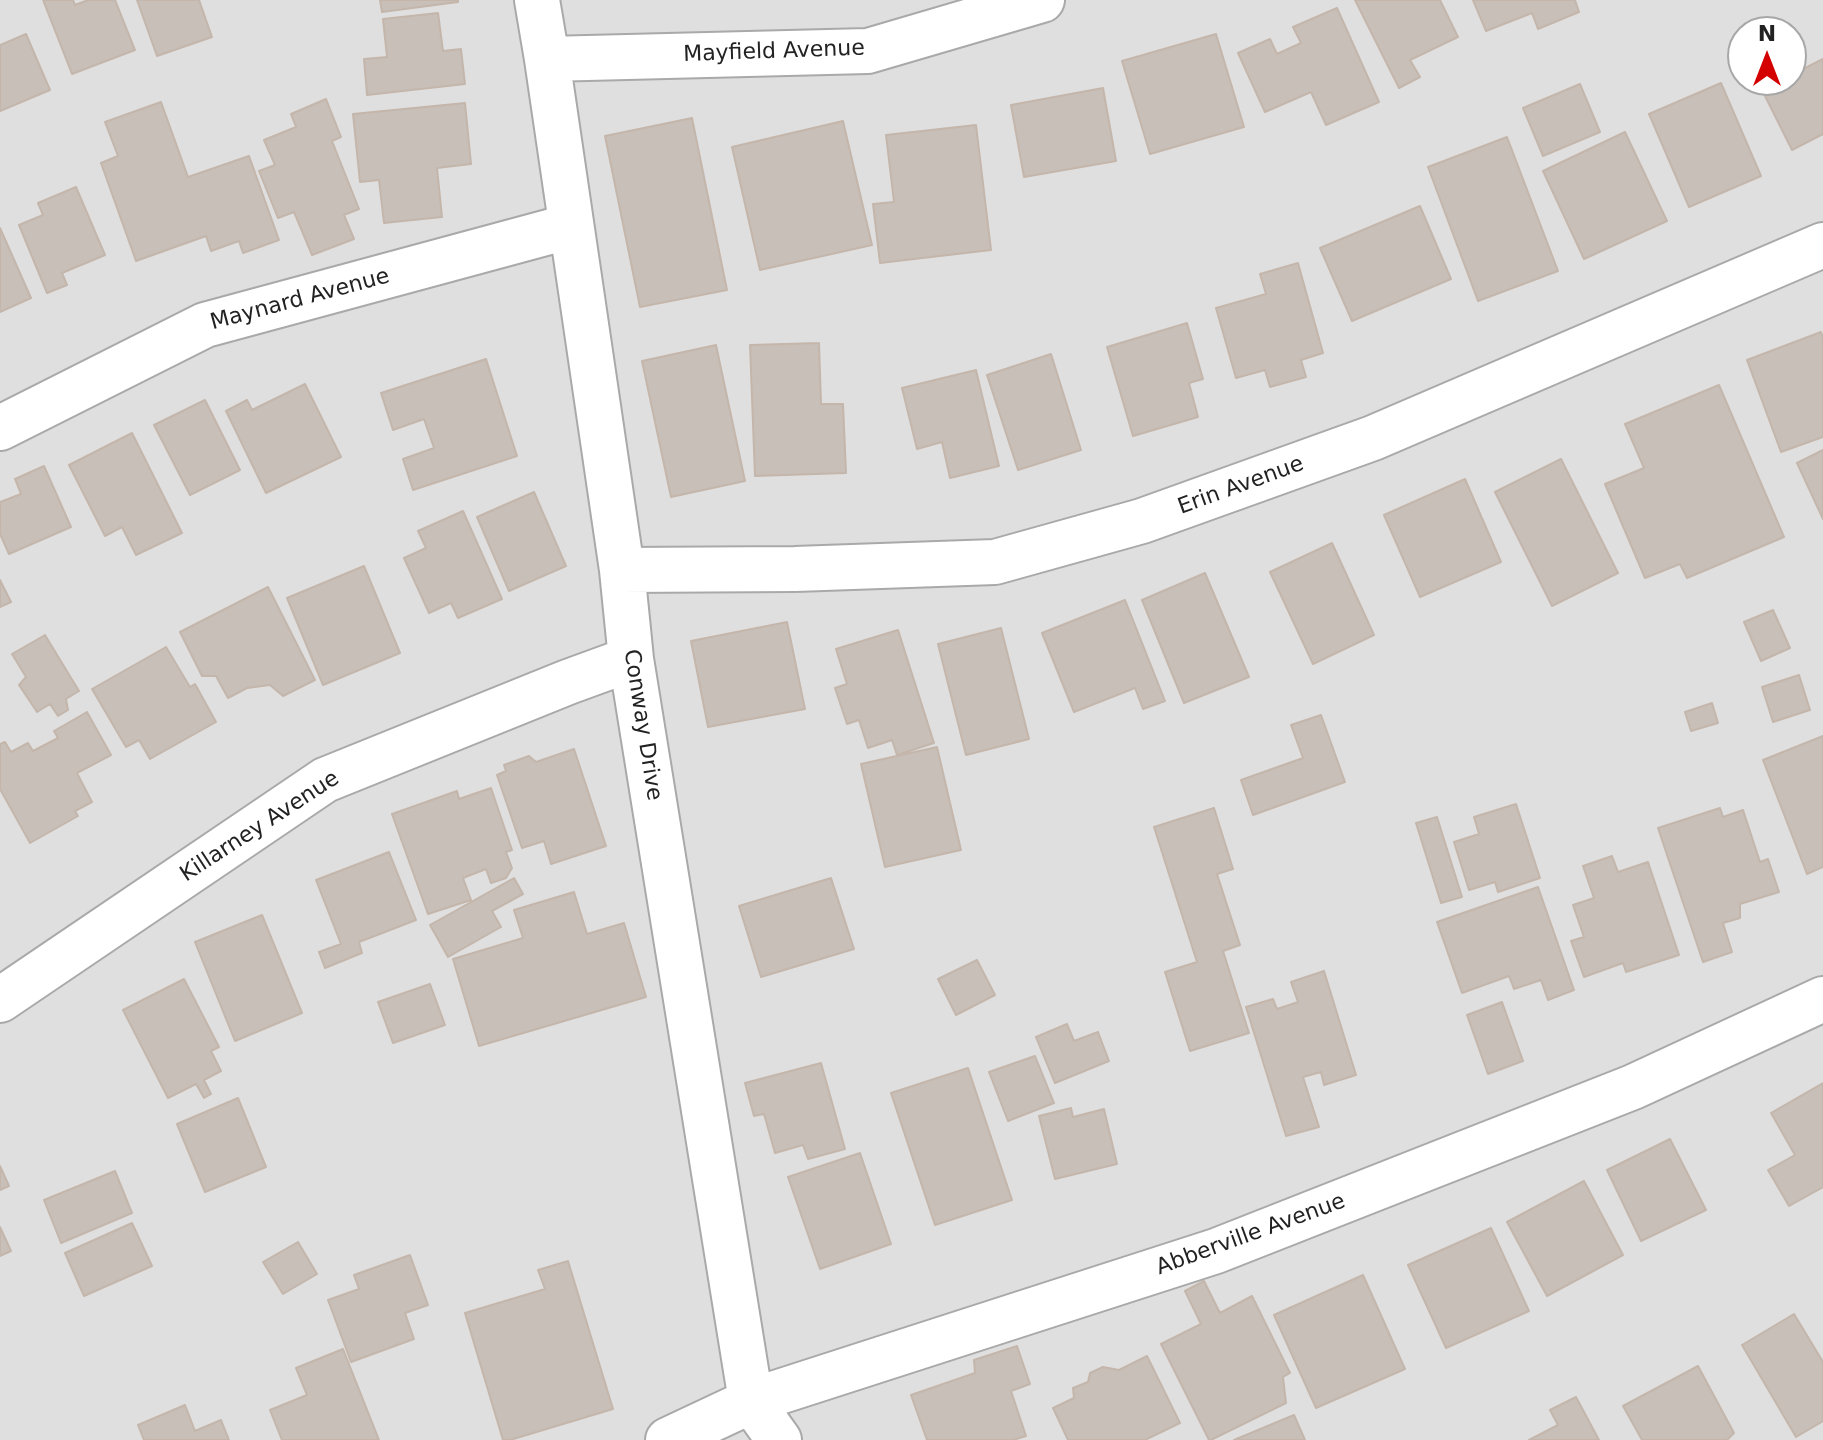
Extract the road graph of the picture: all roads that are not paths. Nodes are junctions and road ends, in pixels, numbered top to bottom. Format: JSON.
{"nodes":[{"id":1,"x":537,"y":0,"type":"edge"},
{"id":2,"x":1042,"y":0,"type":"edge"},
{"id":3,"x":547,"y":59,"type":"junction"},
{"id":4,"x":571,"y":226,"type":"junction"},
{"id":5,"x":1823,"y":245,"type":"edge"},
{"id":6,"x":0,"y":428,"type":"edge"},
{"id":7,"x":622,"y":570,"type":"junction"},
{"id":8,"x":631,"y":659,"type":"junction"},
{"id":9,"x":1823,"y":999,"type":"edge"},
{"id":10,"x":0,"y":1000,"type":"edge"},
{"id":11,"x":751,"y":1401,"type":"junction"},
{"id":12,"x":668,"y":1440,"type":"edge"},
{"id":13,"x":779,"y":1440,"type":"edge"}],
"edges":[{"from":1,"to":3,"type":"street","name":"Conway Drive"},
{"from":2,"to":3,"type":"street","name":"Mayfield Avenue"},
{"from":3,"to":4,"type":"street","name":"Conway Drive"},
{"from":4,"to":6,"type":"street","name":"Maynard Avenue"},
{"from":4,"to":7,"type":"street","name":"Conway Drive"},
{"from":5,"to":7,"type":"street","name":"Erin Avenue"},
{"from":7,"to":8,"type":"street","name":"Conway Drive"},
{"from":8,"to":10,"type":"street","name":"Killarney Avenue"},
{"from":8,"to":11,"type":"street","name":"Conway Drive"},
{"from":9,"to":11,"type":"street","name":"Abberville Avenue"},
{"from":11,"to":12,"type":"street","name":"Abberville Avenue"},
{"from":11,"to":13,"type":"street","name":"Conway Drive"}]}
